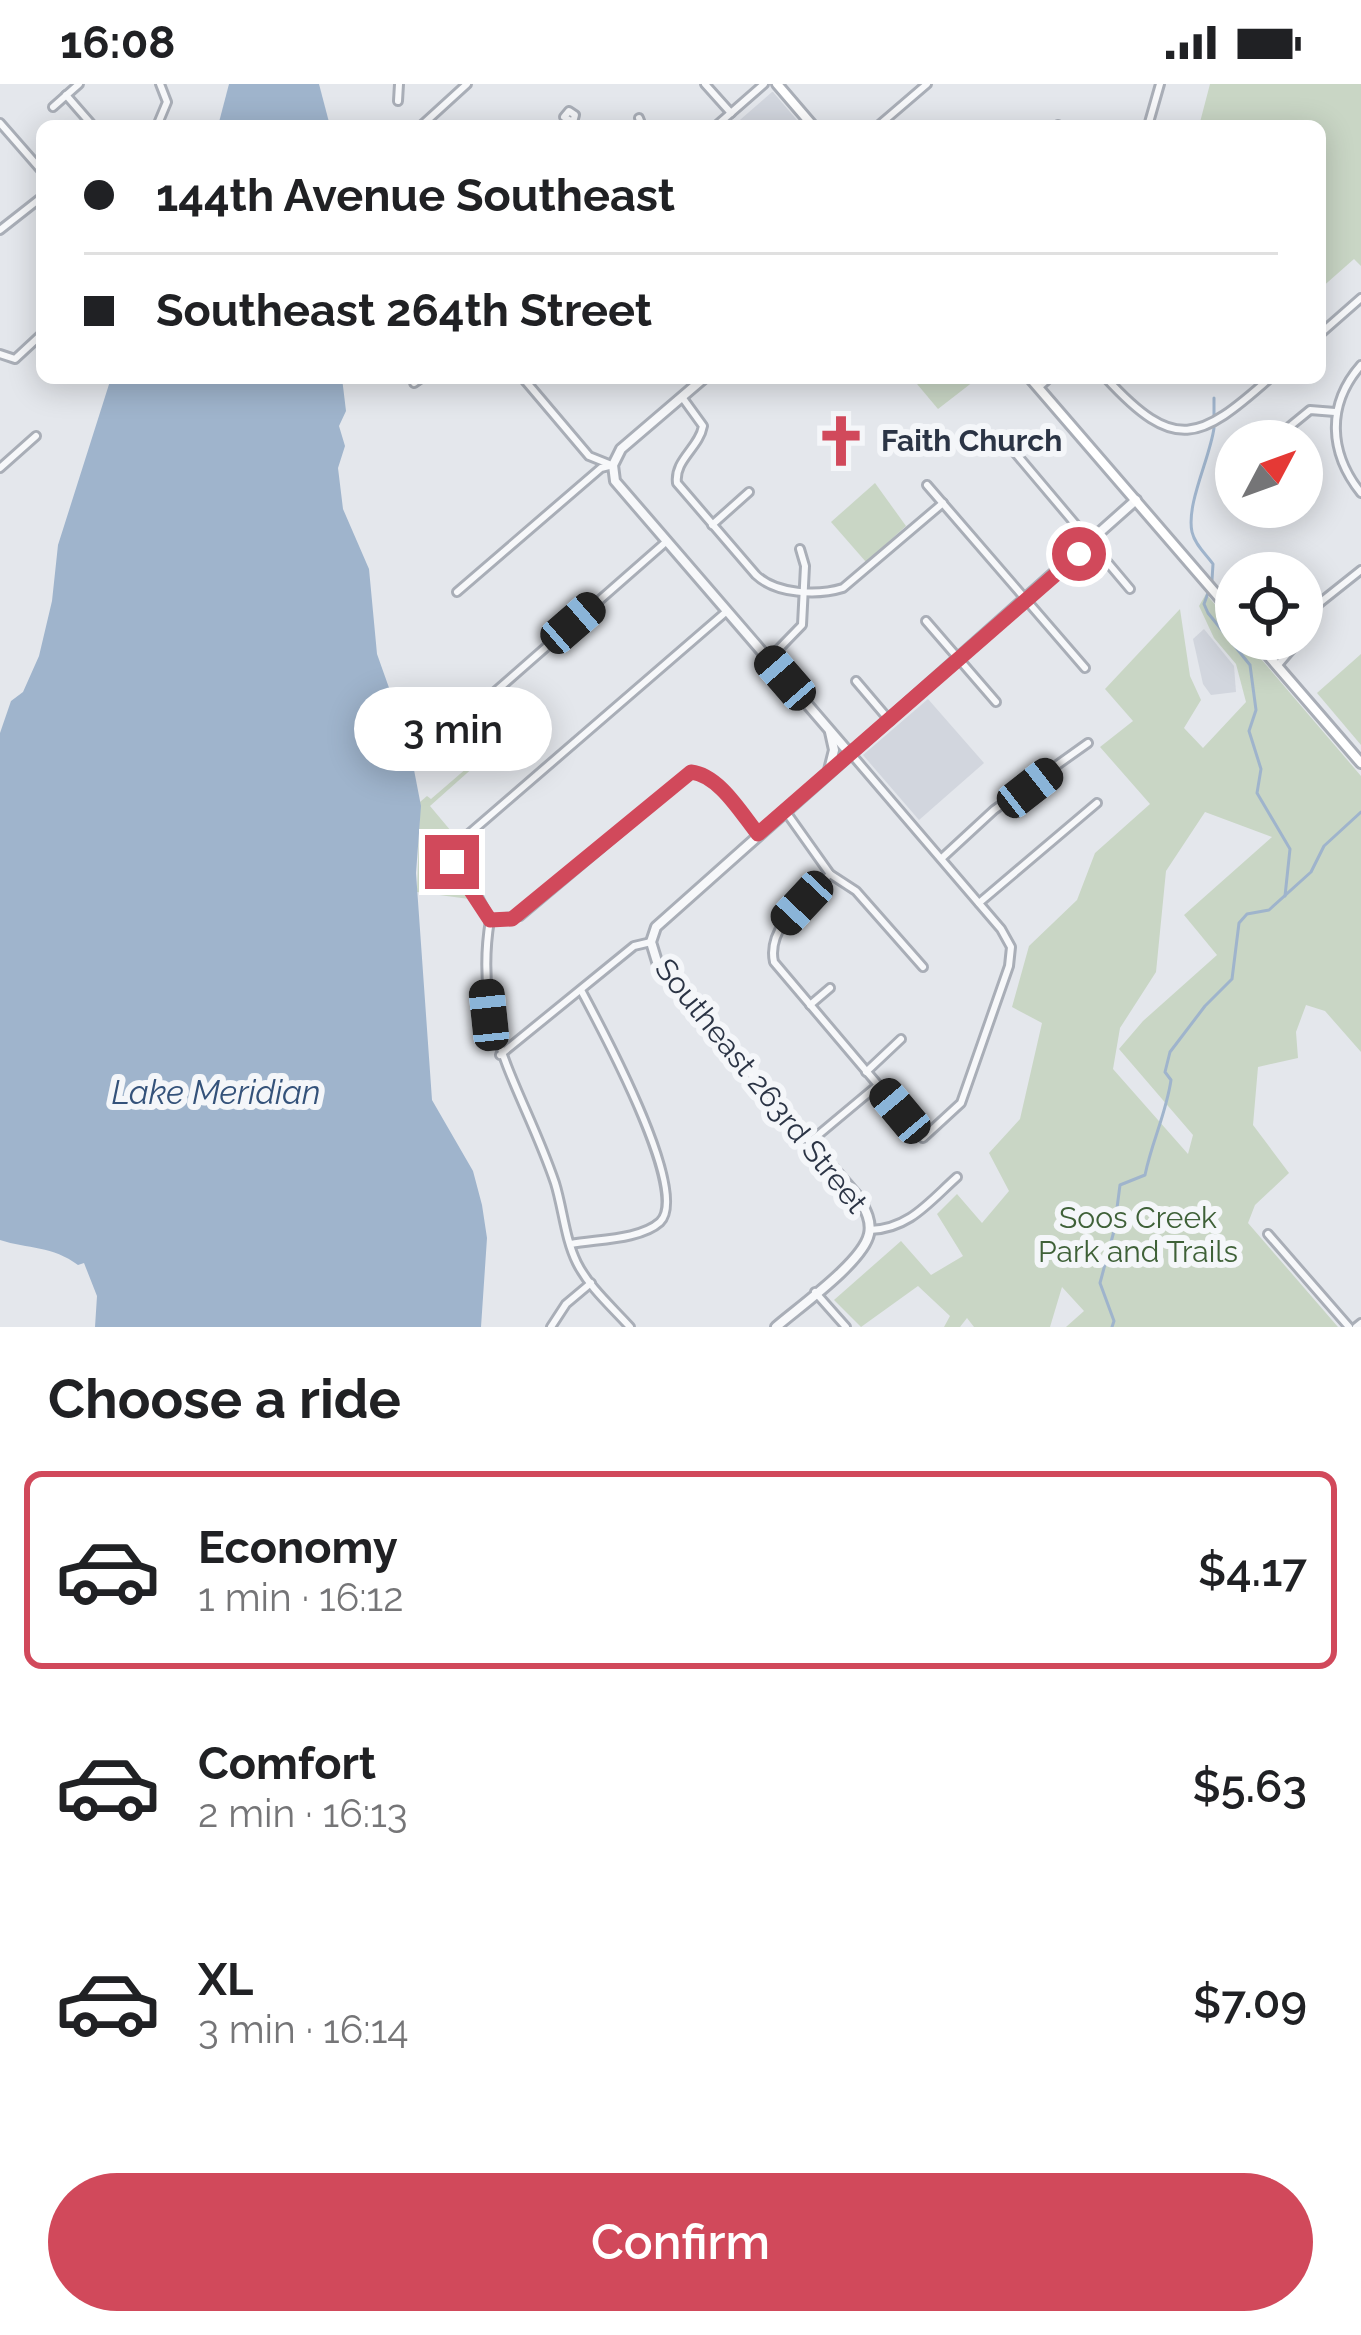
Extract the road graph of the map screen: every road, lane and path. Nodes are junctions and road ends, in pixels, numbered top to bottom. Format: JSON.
{"nodes":[{"id":1,"x":79,"y":84,"type":"edge"},
{"id":2,"x":160,"y":84,"type":"edge"},
{"id":3,"x":399,"y":84,"type":"edge"},
{"id":4,"x":466,"y":84,"type":"edge"},
{"id":5,"x":705,"y":84,"type":"edge"},
{"id":6,"x":764,"y":84,"type":"edge"},
{"id":7,"x":777,"y":84,"type":"edge"},
{"id":8,"x":927,"y":84,"type":"edge"},
{"id":9,"x":1160,"y":84,"type":"edge"},
{"id":10,"x":66,"y":95,"type":"junction"},
{"id":11,"x":398,"y":100,"type":"dead end"},
{"id":12,"x":52,"y":107,"type":"dead end"},
{"id":13,"x":731,"y":112,"type":"junction"},
{"id":14,"x":88,"y":120,"type":"edge"},
{"id":15,"x":160,"y":120,"type":"edge"},
{"id":16,"x":427,"y":120,"type":"edge"},
{"id":17,"x":722,"y":120,"type":"edge"},
{"id":18,"x":808,"y":120,"type":"edge"},
{"id":19,"x":885,"y":120,"type":"edge"},
{"id":20,"x":1150,"y":120,"type":"edge"},
{"id":21,"x":0,"y":123,"type":"edge"},
{"id":22,"x":36,"y":164,"type":"edge"},
{"id":23,"x":36,"y":202,"type":"edge"},
{"id":24,"x":0,"y":230,"type":"edge"},
{"id":25,"x":1361,"y":298,"type":"edge"},
{"id":26,"x":1326,"y":329,"type":"edge"},
{"id":27,"x":36,"y":341,"type":"edge"},
{"id":28,"x":0,"y":354,"type":"edge"},
{"id":29,"x":1361,"y":365,"type":"edge"},
{"id":30,"x":528,"y":384,"type":"edge"},
{"id":31,"x":697,"y":384,"type":"edge"},
{"id":32,"x":1037,"y":384,"type":"edge"},
{"id":33,"x":1112,"y":384,"type":"edge"},
{"id":34,"x":1263,"y":384,"type":"edge"},
{"id":35,"x":682,"y":397,"type":"junction"},
{"id":36,"x":1335,"y":412,"type":"junction"},
{"id":37,"x":1298,"y":420,"type":"edge"},
{"id":38,"x":36,"y":436,"type":"dead end"},
{"id":39,"x":1012,"y":449,"type":"dead end"},
{"id":40,"x":613,"y":465,"type":"junction"},
{"id":41,"x":0,"y":468,"type":"edge"},
{"id":42,"x":927,"y":485,"type":"dead end"},
{"id":43,"x":749,"y":492,"type":"dead end"},
{"id":44,"x":1361,"y":493,"type":"edge"},
{"id":45,"x":1136,"y":500,"type":"junction"},
{"id":46,"x":943,"y":503,"type":"junction"},
{"id":47,"x":712,"y":525,"type":"junction"},
{"id":48,"x":667,"y":541,"type":"junction"},
{"id":49,"x":1091,"y":542,"type":"junction"},
{"id":50,"x":800,"y":549,"type":"dead end"},
{"id":51,"x":1361,"y":570,"type":"edge"},
{"id":52,"x":1130,"y":589,"type":"dead end"},
{"id":53,"x":805,"y":591,"type":"junction"},
{"id":54,"x":457,"y":592,"type":"dead end"},
{"id":55,"x":1215,"y":592,"type":"edge"},
{"id":56,"x":1323,"y":596,"type":"edge"},
{"id":57,"x":1026,"y":600,"type":"junction"},
{"id":58,"x":727,"y":611,"type":"junction"},
{"id":59,"x":926,"y":621,"type":"dead end"},
{"id":60,"x":769,"y":659,"type":"junction"},
{"id":61,"x":959,"y":660,"type":"junction"},
{"id":62,"x":1272,"y":660,"type":"edge"},
{"id":63,"x":1281,"y":660,"type":"edge"},
{"id":64,"x":1277,"y":666,"type":"junction"},
{"id":65,"x":1085,"y":668,"type":"dead end"},
{"id":66,"x":856,"y":681,"type":"dead end"},
{"id":67,"x":996,"y":702,"type":"dead end"},
{"id":68,"x":890,"y":721,"type":"junction"},
{"id":69,"x":826,"y":725,"type":"junction"},
{"id":70,"x":448,"y":733,"type":"dead end"},
{"id":71,"x":1088,"y":743,"type":"dead end"},
{"id":72,"x":851,"y":754,"type":"junction"},
{"id":73,"x":1361,"y":763,"type":"edge"},
{"id":74,"x":823,"y":780,"type":"junction"},
{"id":75,"x":1097,"y":802,"type":"dead end"},
{"id":76,"x":786,"y":812,"type":"junction"},
{"id":77,"x":758,"y":834,"type":"junction"},
{"id":78,"x":942,"y":858,"type":"junction"},
{"id":79,"x":830,"y":874,"type":"junction"},
{"id":80,"x":979,"y":903,"type":"junction"},
{"id":81,"x":490,"y":920,"type":"junction"},
{"id":82,"x":651,"y":942,"type":"junction"},
{"id":83,"x":923,"y":968,"type":"dead end"},
{"id":84,"x":830,"y":988,"type":"dead end"},
{"id":85,"x":582,"y":992,"type":"junction"},
{"id":86,"x":809,"y":1006,"type":"junction"},
{"id":87,"x":901,"y":1039,"type":"dead end"},
{"id":88,"x":500,"y":1055,"type":"junction"},
{"id":89,"x":866,"y":1072,"type":"junction"},
{"id":90,"x":878,"y":1084,"type":"junction"},
{"id":91,"x":811,"y":1142,"type":"junction"},
{"id":92,"x":957,"y":1177,"type":"dead end"},
{"id":93,"x":870,"y":1230,"type":"junction"},
{"id":94,"x":1268,"y":1234,"type":"dead end"},
{"id":95,"x":571,"y":1244,"type":"junction"},
{"id":96,"x":591,"y":1283,"type":"junction"},
{"id":97,"x":815,"y":1292,"type":"junction"},
{"id":98,"x":1356,"y":1326,"type":"edge"},
{"id":99,"x":551,"y":1327,"type":"edge"},
{"id":100,"x":630,"y":1327,"type":"edge"},
{"id":101,"x":776,"y":1327,"type":"edge"},
{"id":102,"x":847,"y":1327,"type":"edge"}],
"edges":[{"from":1,"to":10,"type":"street"},
{"from":2,"to":15,"type":"street"},
{"from":3,"to":11,"type":"street"},
{"from":4,"to":16,"type":"street"},
{"from":5,"to":13,"type":"street"},
{"from":6,"to":13,"type":"street"},
{"from":7,"to":18,"type":"main road"},
{"from":8,"to":19,"type":"street"},
{"from":9,"to":20,"type":"street"},
{"from":10,"to":12,"type":"street"},
{"from":10,"to":14,"type":"street"},
{"from":13,"to":17,"type":"street"},
{"from":21,"to":22,"type":"street"},
{"from":23,"to":24,"type":"street"},
{"from":25,"to":26,"type":"street"},
{"from":27,"to":28,"type":"street"},
{"from":29,"to":36,"type":"street"},
{"from":30,"to":40,"type":"street"},
{"from":31,"to":35,"type":"street"},
{"from":32,"to":45,"type":"main road"},
{"from":33,"to":34,"type":"street"},
{"from":35,"to":40,"type":"street"},
{"from":35,"to":47,"type":"street"},
{"from":36,"to":37,"type":"street"},
{"from":36,"to":44,"type":"street"},
{"from":38,"to":41,"type":"street"},
{"from":39,"to":49,"type":"street"},
{"from":40,"to":48,"type":"street"},
{"from":40,"to":54,"type":"street"},
{"from":42,"to":46,"type":"street"},
{"from":43,"to":47,"type":"street"},
{"from":45,"to":49,"type":"street"},
{"from":45,"to":55,"type":"main road"},
{"from":46,"to":53,"type":"street"},
{"from":46,"to":57,"type":"street"},
{"from":47,"to":53,"type":"street"},
{"from":48,"to":58,"type":"street"},
{"from":48,"to":70,"type":"street"},
{"from":49,"to":52,"type":"street"},
{"from":49,"to":57,"type":"street"},
{"from":50,"to":53,"type":"street"},
{"from":51,"to":56,"type":"street"},
{"from":53,"to":60,"type":"street"},
{"from":57,"to":61,"type":"street"},
{"from":57,"to":65,"type":"street"},
{"from":58,"to":60,"type":"street"},
{"from":58,"to":81,"type":"street"},
{"from":59,"to":61,"type":"street"},
{"from":60,"to":69,"type":"street"},
{"from":61,"to":67,"type":"street"},
{"from":61,"to":68,"type":"street"},
{"from":62,"to":64,"type":"main road"},
{"from":63,"to":64,"type":"street"},
{"from":64,"to":73,"type":"main road"},
{"from":66,"to":68,"type":"street"},
{"from":68,"to":72,"type":"street"},
{"from":69,"to":72,"type":"street"},
{"from":69,"to":74,"type":"street"},
{"from":71,"to":78,"type":"street"},
{"from":72,"to":74,"type":"street"},
{"from":72,"to":78,"type":"street"},
{"from":74,"to":76,"type":"street"},
{"from":75,"to":80,"type":"street"},
{"from":76,"to":77,"type":"street"},
{"from":76,"to":79,"type":"street"},
{"from":77,"to":81,"type":"street"},
{"from":77,"to":82,"type":"street"},
{"from":78,"to":80,"type":"street"},
{"from":79,"to":83,"type":"street"},
{"from":79,"to":86,"type":"street"},
{"from":80,"to":90,"type":"street"},
{"from":81,"to":88,"type":"street"},
{"from":82,"to":85,"type":"street"},
{"from":82,"to":91,"type":"street","name":"Southeast 263rd Street"},
{"from":84,"to":86,"type":"street"},
{"from":85,"to":88,"type":"street"},
{"from":85,"to":95,"type":"street"},
{"from":86,"to":89,"type":"street"},
{"from":87,"to":89,"type":"street"},
{"from":88,"to":95,"type":"street"},
{"from":89,"to":90,"type":"street"},
{"from":90,"to":91,"type":"street"},
{"from":91,"to":93,"type":"street","name":"Southeast 263rd Street"},
{"from":92,"to":93,"type":"street"},
{"from":93,"to":97,"type":"street"},
{"from":94,"to":98,"type":"street"},
{"from":95,"to":96,"type":"street"},
{"from":96,"to":99,"type":"street"},
{"from":96,"to":100,"type":"street"},
{"from":97,"to":101,"type":"street"},
{"from":97,"to":102,"type":"street"}]}
